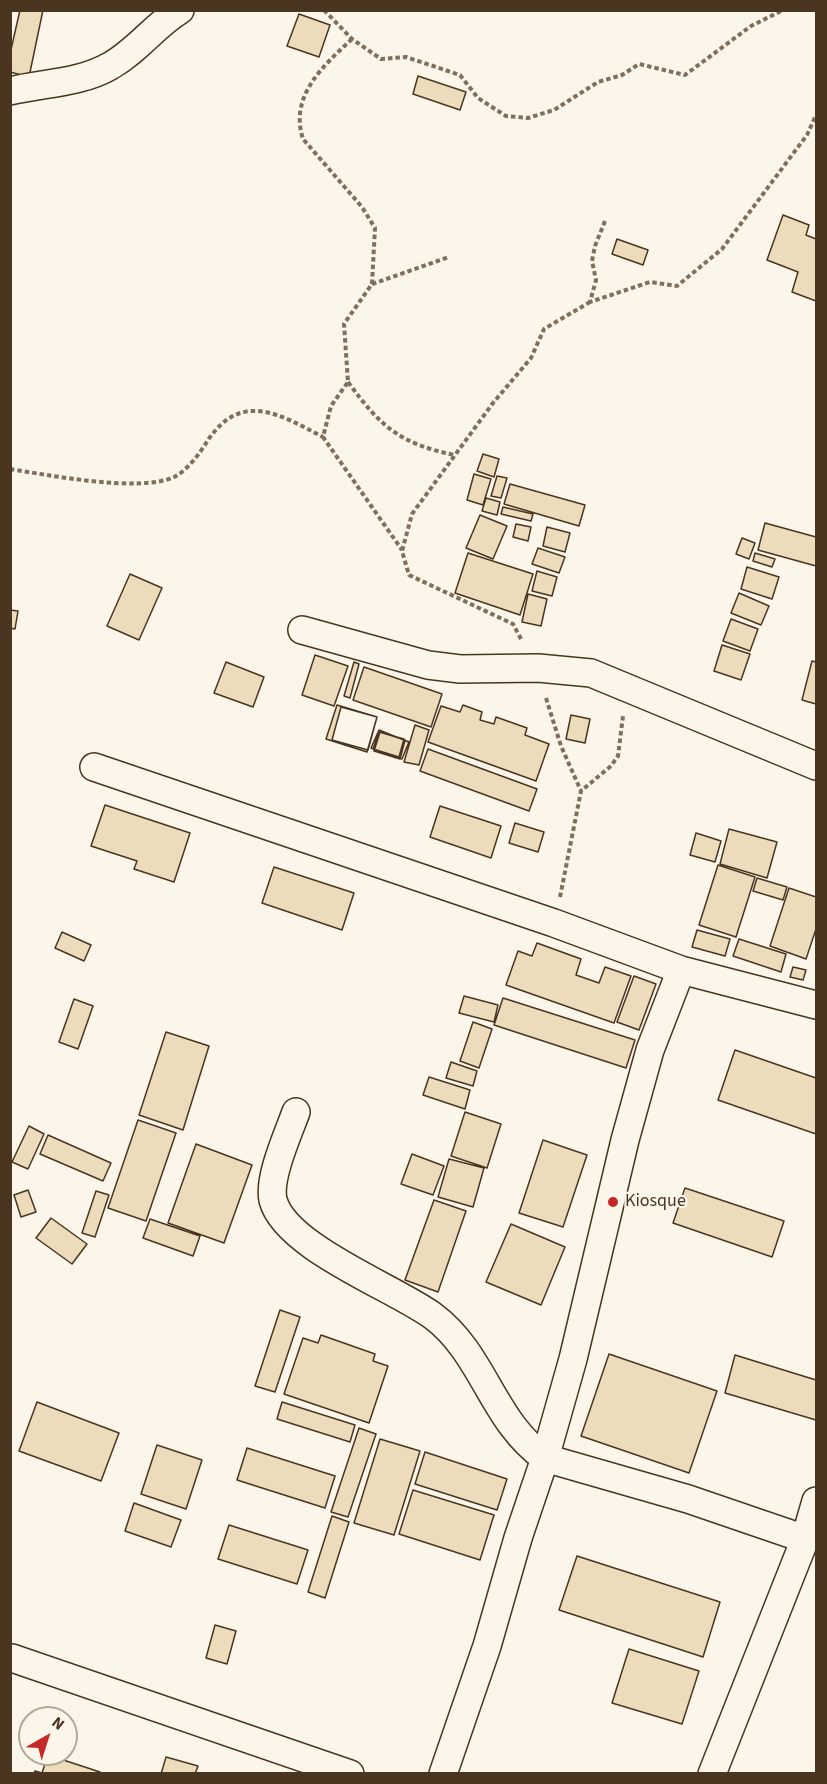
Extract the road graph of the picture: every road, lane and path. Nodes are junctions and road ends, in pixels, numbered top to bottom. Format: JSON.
{"nodes":[{"id":1,"x":180,"y":10,"type":"edge"},
{"id":2,"x":324,"y":10,"type":"edge"},
{"id":3,"x":783,"y":10,"type":"edge"},
{"id":4,"x":352,"y":39,"type":"junction"},
{"id":5,"x":10,"y":92,"type":"edge"},
{"id":6,"x":816,"y":115,"type":"edge"},
{"id":7,"x":605,"y":221,"type":"dead end"},
{"id":8,"x":449,"y":258,"type":"dead end"},
{"id":9,"x":372,"y":284,"type":"junction"},
{"id":10,"x":590,"y":302,"type":"junction"},
{"id":11,"x":348,"y":382,"type":"junction"},
{"id":12,"x":323,"y":437,"type":"junction"},
{"id":13,"x":454,"y":455,"type":"junction"},
{"id":14,"x":10,"y":469,"type":"edge"},
{"id":15,"x":402,"y":551,"type":"junction"},
{"id":16,"x":302,"y":630,"type":"dead end"},
{"id":17,"x":538,"y":668,"type":"junction"},
{"id":18,"x":626,"y":688,"type":"junction"},
{"id":19,"x":816,"y":766,"type":"edge"},
{"id":20,"x":94,"y":767,"type":"dead end"},
{"id":21,"x":581,"y":790,"type":"junction"},
{"id":22,"x":555,"y":923,"type":"junction"},
{"id":23,"x":681,"y":970,"type":"junction"},
{"id":24,"x":816,"y":1005,"type":"edge"},
{"id":25,"x":296,"y":1112,"type":"dead end"},
{"id":26,"x":545,"y":1458,"type":"junction"},
{"id":27,"x":816,"y":1502,"type":"edge"},
{"id":28,"x":805,"y":1539,"type":"junction"},
{"id":29,"x":11,"y":1659,"type":"edge"},
{"id":30,"x":350,"y":1773,"type":"edge"},
{"id":31,"x":443,"y":1773,"type":"edge"},
{"id":32,"x":712,"y":1773,"type":"edge"}],
"edges":[{"from":1,"to":5,"type":"street"},
{"from":2,"to":4,"type":"path"},
{"from":3,"to":4,"type":"path"},
{"from":4,"to":9,"type":"path"},
{"from":6,"to":10,"type":"path"},
{"from":7,"to":10,"type":"path"},
{"from":8,"to":9,"type":"path"},
{"from":9,"to":11,"type":"path"},
{"from":10,"to":13,"type":"path"},
{"from":11,"to":12,"type":"path"},
{"from":11,"to":13,"type":"path"},
{"from":12,"to":14,"type":"path"},
{"from":12,"to":15,"type":"path"},
{"from":13,"to":15,"type":"path"},
{"from":15,"to":17,"type":"path"},
{"from":16,"to":17,"type":"street"},
{"from":17,"to":18,"type":"street"},
{"from":17,"to":21,"type":"path"},
{"from":18,"to":19,"type":"street"},
{"from":18,"to":21,"type":"path"},
{"from":20,"to":22,"type":"street"},
{"from":21,"to":22,"type":"path"},
{"from":22,"to":23,"type":"street"},
{"from":23,"to":24,"type":"street"},
{"from":23,"to":26,"type":"street"},
{"from":25,"to":26,"type":"street"},
{"from":26,"to":28,"type":"street"},
{"from":26,"to":31,"type":"street"},
{"from":27,"to":28,"type":"street"},
{"from":28,"to":32,"type":"street"},
{"from":29,"to":30,"type":"street"}]}
